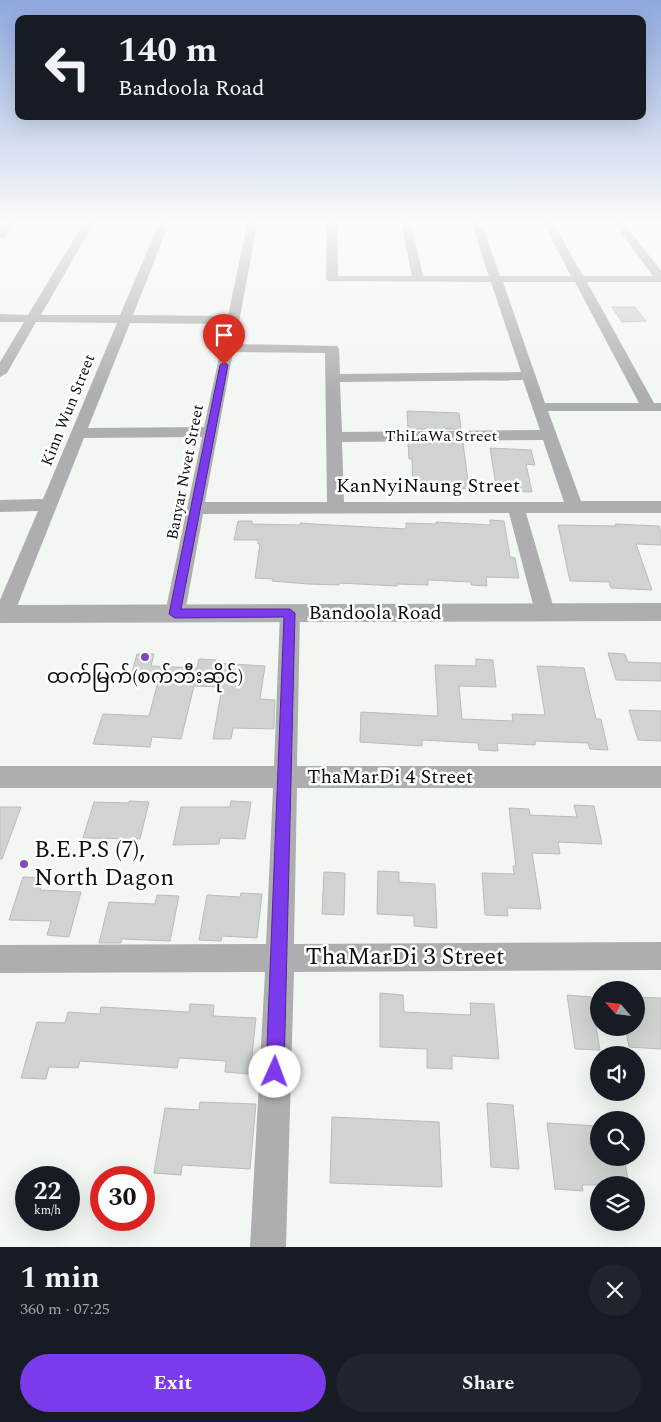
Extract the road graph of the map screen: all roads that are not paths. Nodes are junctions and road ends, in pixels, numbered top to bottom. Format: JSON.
{"nodes":[{"id":1,"x":58,"y":277,"type":"edge"},
{"id":2,"x":141,"y":277,"type":"edge"},
{"id":3,"x":242,"y":277,"type":"edge"},
{"id":4,"x":332,"y":277,"type":"edge"},
{"id":5,"x":418,"y":279,"type":"joint"},
{"id":6,"x":496,"y":279,"type":"junction"},
{"id":7,"x":580,"y":279,"type":"junction"},
{"id":8,"x":661,"y":279,"type":"edge"},
{"id":9,"x":0,"y":318,"type":"edge"},
{"id":10,"x":34,"y":318,"type":"junction"},
{"id":11,"x":124,"y":318,"type":"junction"},
{"id":12,"x":233,"y":320,"type":"junction"},
{"id":13,"x":227,"y":348,"type":"junction"},
{"id":14,"x":0,"y":373,"type":"edge"},
{"id":15,"x":528,"y":376,"type":"junction"},
{"id":16,"x":332,"y":378,"type":"junction"},
{"id":17,"x":539,"y":407,"type":"junction"},
{"id":18,"x":655,"y":407,"type":"edge"},
{"id":19,"x":211,"y":432,"type":"junction"},
{"id":20,"x":78,"y":433,"type":"junction"},
{"id":21,"x":549,"y":435,"type":"junction"},
{"id":22,"x":334,"y":437,"type":"junction"},
{"id":23,"x":49,"y":505,"type":"junction"},
{"id":24,"x":0,"y":506,"type":"edge"},
{"id":25,"x":516,"y":507,"type":"junction"},
{"id":26,"x":574,"y":507,"type":"junction"},
{"id":27,"x":661,"y":507,"type":"edge"},
{"id":28,"x":195,"y":508,"type":"junction"},
{"id":29,"x":336,"y":508,"type":"junction"},
{"id":30,"x":545,"y":612,"type":"junction"},
{"id":31,"x":661,"y":612,"type":"edge"},
{"id":32,"x":290,"y":613,"type":"junction"},
{"id":33,"x":2,"y":614,"type":"edge"},
{"id":34,"x":175,"y":614,"type":"junction"},
{"id":35,"x":661,"y":776,"type":"edge"},
{"id":36,"x":0,"y":777,"type":"edge"},
{"id":37,"x":285,"y":777,"type":"junction"},
{"id":38,"x":661,"y":956,"type":"edge"},
{"id":39,"x":280,"y":958,"type":"junction"},
{"id":40,"x":0,"y":959,"type":"edge"},
{"id":41,"x":268,"y":1247,"type":"edge"}],
"edges":[{"from":1,"to":10,"type":"street"},
{"from":2,"to":11,"type":"street","name":"Kinn Wun Street"},
{"from":3,"to":12,"type":"street","name":"Banyar Nwet Street"},
{"from":4,"to":5,"type":"street"},
{"from":5,"to":6,"type":"street"},
{"from":6,"to":7,"type":"street"},
{"from":6,"to":15,"type":"street"},
{"from":7,"to":8,"type":"street"},
{"from":7,"to":18,"type":"street"},
{"from":9,"to":10,"type":"street"},
{"from":10,"to":11,"type":"street"},
{"from":10,"to":14,"type":"street"},
{"from":11,"to":12,"type":"street"},
{"from":11,"to":20,"type":"street","name":"Kinn Wun Street"},
{"from":12,"to":13,"type":"street","name":"Banyar Nwet Street"},
{"from":13,"to":16,"type":"street"},
{"from":13,"to":19,"type":"street","name":"Banyar Nwet Street"},
{"from":15,"to":16,"type":"street"},
{"from":15,"to":17,"type":"street"},
{"from":16,"to":22,"type":"street"},
{"from":17,"to":18,"type":"street"},
{"from":17,"to":21,"type":"street"},
{"from":19,"to":20,"type":"street"},
{"from":19,"to":28,"type":"street","name":"Banyar Nwet Street"},
{"from":20,"to":23,"type":"street","name":"Kinn Wun Street"},
{"from":21,"to":22,"type":"street","name":"ThiLaWa Street"},
{"from":21,"to":26,"type":"street"},
{"from":22,"to":29,"type":"street"},
{"from":23,"to":24,"type":"street"},
{"from":23,"to":33,"type":"street","name":"Kinn Wun Street"},
{"from":25,"to":26,"type":"street","name":"KanNyiNaung Street"},
{"from":25,"to":29,"type":"street","name":"KanNyiNaung Street"},
{"from":25,"to":30,"type":"street"},
{"from":26,"to":27,"type":"street","name":"KanNyiNaung Street"},
{"from":28,"to":29,"type":"street","name":"KanNyiNaung Street"},
{"from":28,"to":34,"type":"street","name":"Banyar Nwet Street"},
{"from":30,"to":31,"type":"street","name":"Bandoola Road"},
{"from":30,"to":32,"type":"street","name":"Bandoola Road"},
{"from":32,"to":34,"type":"street","name":"Bandoola Road"},
{"from":32,"to":37,"type":"street"},
{"from":33,"to":34,"type":"street","name":"Bandoola Road"},
{"from":35,"to":37,"type":"street","name":"ThaMarDi 4 Street"},
{"from":36,"to":37,"type":"street","name":"ThaMarDi 4 Street"},
{"from":37,"to":39,"type":"street"},
{"from":38,"to":39,"type":"street","name":"ThaMarDi 3 Street"},
{"from":39,"to":40,"type":"street","name":"ThaMarDi 3 Street"},
{"from":39,"to":41,"type":"street"}]}
